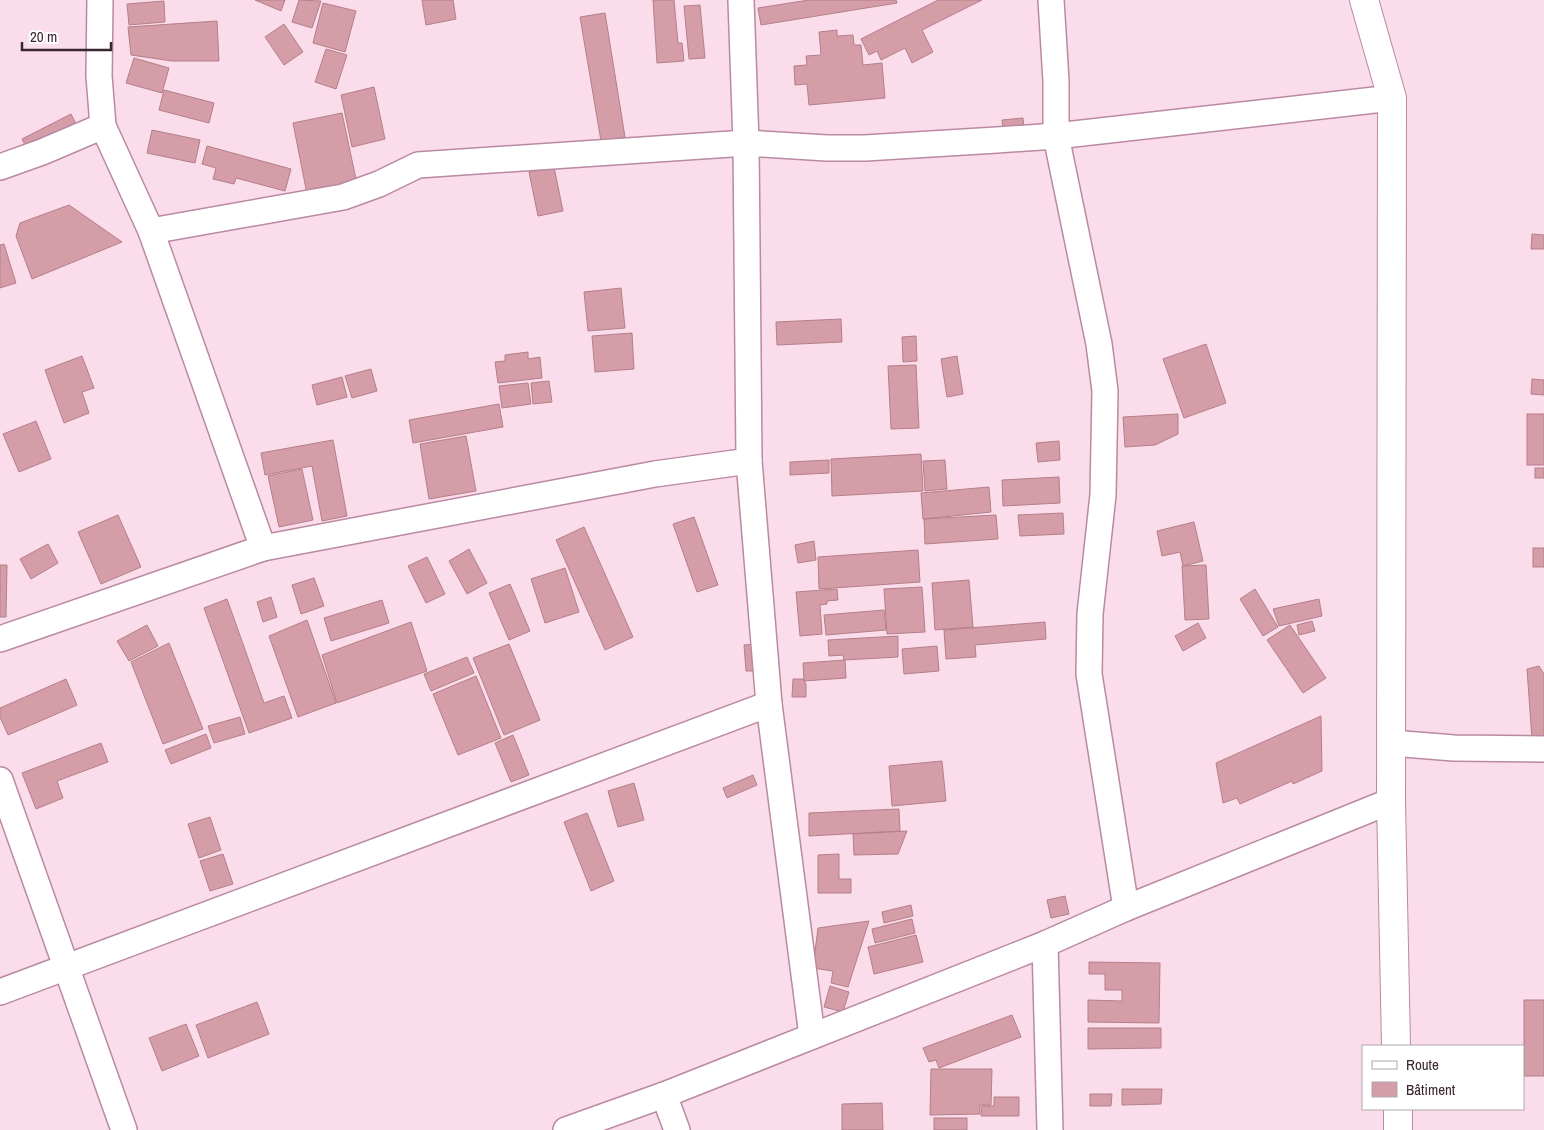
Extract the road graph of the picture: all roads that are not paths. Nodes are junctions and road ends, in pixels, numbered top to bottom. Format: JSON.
{"nodes":[{"id":1,"x":100,"y":0,"type":"edge"},
{"id":2,"x":741,"y":0,"type":"edge"},
{"id":3,"x":1051,"y":0,"type":"edge"},
{"id":4,"x":1364,"y":0,"type":"edge"},
{"id":5,"x":1392,"y":98,"type":"junction"},
{"id":6,"x":103,"y":126,"type":"junction"},
{"id":7,"x":1056,"y":136,"type":"junction"},
{"id":8,"x":746,"y":143,"type":"junction"},
{"id":9,"x":0,"y":168,"type":"edge"},
{"id":10,"x":151,"y":231,"type":"junction"},
{"id":11,"x":748,"y":461,"type":"junction"},
{"id":12,"x":262,"y":548,"type":"junction"},
{"id":13,"x":0,"y":639,"type":"edge"},
{"id":14,"x":769,"y":704,"type":"junction"},
{"id":15,"x":1391,"y":743,"type":"junction"},
{"id":16,"x":1544,"y":750,"type":"edge"},
{"id":17,"x":0,"y":780,"type":"edge"},
{"id":18,"x":1391,"y":801,"type":"junction"},
{"id":19,"x":1126,"y":908,"type":"junction"},
{"id":20,"x":1045,"y":944,"type":"junction"},
{"id":21,"x":66,"y":967,"type":"junction"},
{"id":22,"x":0,"y":992,"type":"edge"},
{"id":23,"x":812,"y":1036,"type":"junction"},
{"id":24,"x":1396,"y":1045,"type":"edge"},
{"id":25,"x":664,"y":1095,"type":"junction"},
{"id":26,"x":1398,"y":1110,"type":"edge"},
{"id":27,"x":124,"y":1130,"type":"edge"},
{"id":28,"x":566,"y":1130,"type":"edge"},
{"id":29,"x":677,"y":1130,"type":"edge"},
{"id":30,"x":1050,"y":1130,"type":"edge"},
{"id":31,"x":1398,"y":1130,"type":"edge"}],
"edges":[{"from":1,"to":6,"type":"street"},
{"from":2,"to":8,"type":"street"},
{"from":3,"to":7,"type":"street"},
{"from":4,"to":5,"type":"street"},
{"from":5,"to":7,"type":"street"},
{"from":5,"to":15,"type":"street"},
{"from":6,"to":9,"type":"street"},
{"from":6,"to":10,"type":"street"},
{"from":7,"to":8,"type":"street"},
{"from":7,"to":19,"type":"street"},
{"from":8,"to":10,"type":"street"},
{"from":8,"to":11,"type":"street"},
{"from":10,"to":12,"type":"street"},
{"from":11,"to":12,"type":"street"},
{"from":11,"to":14,"type":"street"},
{"from":12,"to":13,"type":"street"},
{"from":14,"to":21,"type":"street"},
{"from":14,"to":23,"type":"street"},
{"from":15,"to":16,"type":"street"},
{"from":15,"to":18,"type":"street"},
{"from":17,"to":21,"type":"street"},
{"from":18,"to":19,"type":"street"},
{"from":18,"to":24,"type":"street"},
{"from":19,"to":20,"type":"street"},
{"from":20,"to":23,"type":"street"},
{"from":20,"to":30,"type":"street"},
{"from":21,"to":22,"type":"street"},
{"from":21,"to":27,"type":"street"},
{"from":23,"to":25,"type":"street"},
{"from":25,"to":28,"type":"street"},
{"from":25,"to":29,"type":"street"},
{"from":26,"to":31,"type":"street"}]}
